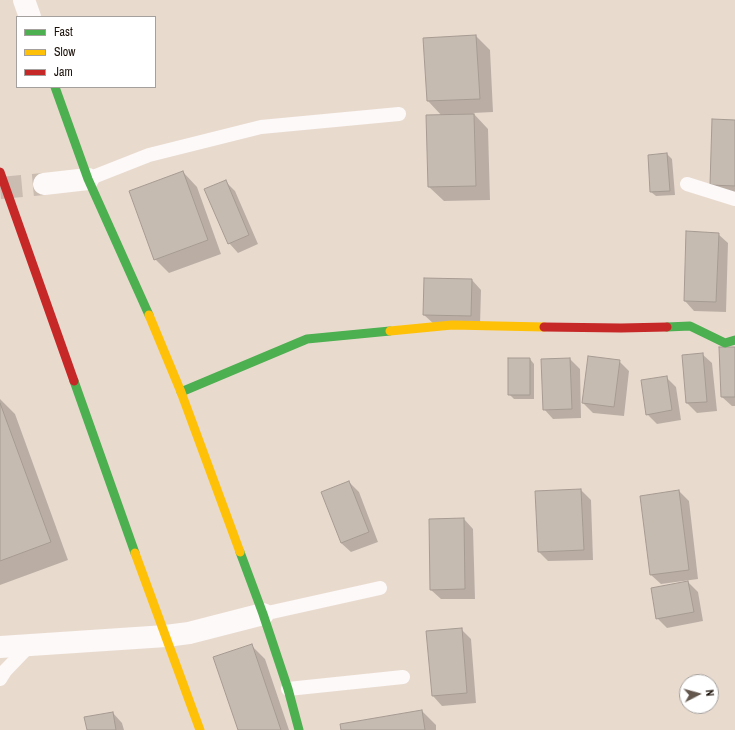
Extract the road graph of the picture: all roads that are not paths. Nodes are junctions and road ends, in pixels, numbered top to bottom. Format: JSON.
{"nodes":[{"id":1,"x":24,"y":0,"type":"edge"},
{"id":2,"x":30,"y":16,"type":"edge"},
{"id":3,"x":55,"y":88,"type":"edge"},
{"id":4,"x":399,"y":114,"type":"dead end"},
{"id":5,"x":0,"y":172,"type":"edge"},
{"id":6,"x":88,"y":179,"type":"junction"},
{"id":7,"x":44,"y":184,"type":"tunnel mouth"},
{"id":8,"x":687,"y":184,"type":"dead end"},
{"id":9,"x":735,"y":199,"type":"edge"},
{"id":10,"x":735,"y":340,"type":"edge"},
{"id":11,"x":181,"y":392,"type":"junction"},
{"id":12,"x":380,"y":588,"type":"dead end"},
{"id":13,"x":262,"y":614,"type":"junction"},
{"id":14,"x":166,"y":636,"type":"junction"},
{"id":15,"x":30,"y":645,"type":"junction"},
{"id":16,"x":0,"y":646,"type":"edge"},
{"id":17,"x":403,"y":677,"type":"dead end"},
{"id":18,"x":0,"y":679,"type":"edge"},
{"id":19,"x":288,"y":689,"type":"junction"},
{"id":20,"x":200,"y":730,"type":"edge"},
{"id":21,"x":299,"y":730,"type":"edge"}],
"edges":[{"from":1,"to":2,"type":"street"},
{"from":3,"to":6,"type":"street"},
{"from":4,"to":6,"type":"lane"},
{"from":5,"to":14,"type":"street"},
{"from":6,"to":7,"type":"street"},
{"from":6,"to":11,"type":"street"},
{"from":8,"to":9,"type":"lane"},
{"from":10,"to":11,"type":"street"},
{"from":11,"to":13,"type":"street"},
{"from":12,"to":13,"type":"lane"},
{"from":13,"to":14,"type":"street"},
{"from":13,"to":19,"type":"street"},
{"from":14,"to":15,"type":"street"},
{"from":14,"to":20,"type":"street"},
{"from":15,"to":16,"type":"street"},
{"from":15,"to":18,"type":"lane"},
{"from":17,"to":19,"type":"lane"},
{"from":19,"to":21,"type":"street"}]}
